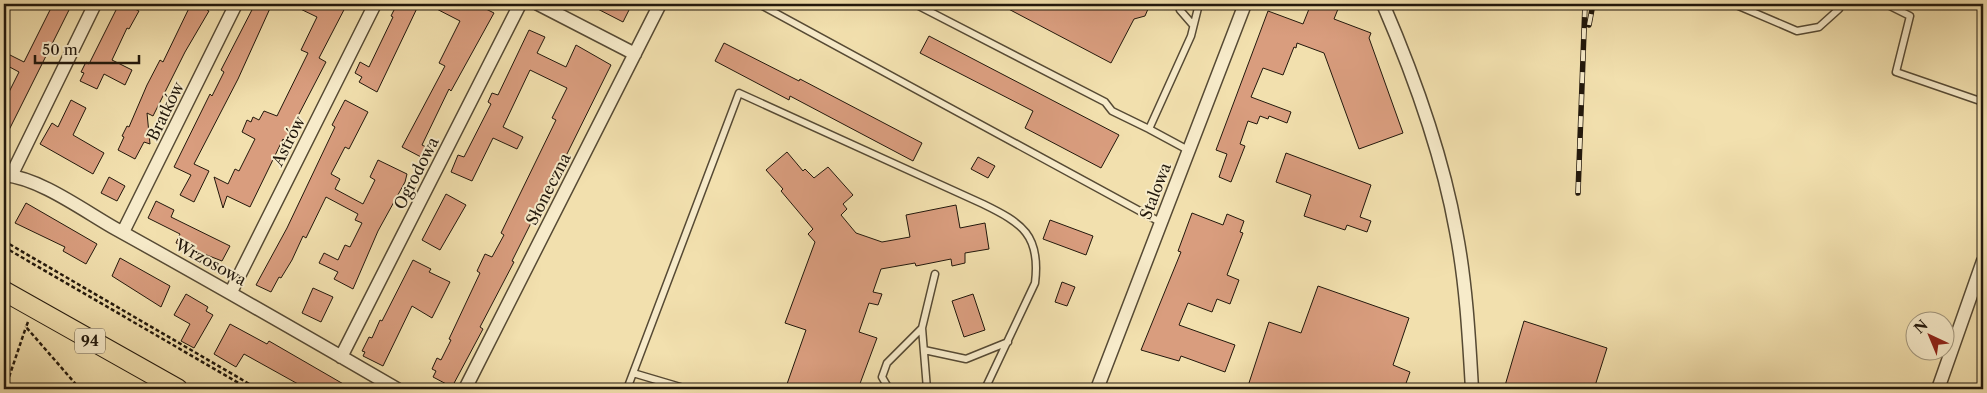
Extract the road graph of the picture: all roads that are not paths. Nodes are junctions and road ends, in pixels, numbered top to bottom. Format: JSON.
{"nodes":[{"id":1,"x":96,"y":4,"type":"edge"},
{"id":2,"x":236,"y":4,"type":"edge"},
{"id":3,"x":375,"y":4,"type":"edge"},
{"id":4,"x":520,"y":4,"type":"edge"},
{"id":5,"x":538,"y":4,"type":"edge"},
{"id":6,"x":660,"y":4,"type":"edge"},
{"id":7,"x":759,"y":4,"type":"edge"},
{"id":8,"x":915,"y":4,"type":"edge"},
{"id":9,"x":1178,"y":4,"type":"edge"},
{"id":10,"x":1199,"y":4,"type":"edge"},
{"id":11,"x":1245,"y":4,"type":"edge"},
{"id":12,"x":1383,"y":4,"type":"edge"},
{"id":13,"x":1734,"y":4,"type":"edge"},
{"id":14,"x":1840,"y":4,"type":"edge"},
{"id":15,"x":1886,"y":4,"type":"edge"},
{"id":16,"x":1193,"y":24,"type":"junction"},
{"id":17,"x":635,"y":54,"type":"junction"},
{"id":18,"x":1983,"y":102,"type":"edge"},
{"id":19,"x":1149,"y":130,"type":"junction"},
{"id":20,"x":1188,"y":150,"type":"junction"},
{"id":21,"x":7,"y":176,"type":"edge"},
{"id":22,"x":1160,"y":222,"type":"junction"},
{"id":23,"x":123,"y":232,"type":"junction"},
{"id":24,"x":1983,"y":261,"type":"edge"},
{"id":25,"x":935,"y":274,"type":"dead end"},
{"id":26,"x":4,"y":291,"type":"edge"},
{"id":27,"x":231,"y":292,"type":"junction"},
{"id":28,"x":922,"y":328,"type":"junction"},
{"id":29,"x":1008,"y":342,"type":"junction"},
{"id":30,"x":924,"y":350,"type":"junction"},
{"id":31,"x":341,"y":357,"type":"junction"},
{"id":32,"x":633,"y":373,"type":"junction"},
{"id":33,"x":178,"y":389,"type":"edge"},
{"id":34,"x":397,"y":389,"type":"edge"},
{"id":35,"x":465,"y":389,"type":"edge"},
{"id":36,"x":627,"y":389,"type":"edge"},
{"id":37,"x":687,"y":389,"type":"edge"},
{"id":38,"x":889,"y":389,"type":"edge"},
{"id":39,"x":927,"y":389,"type":"edge"},
{"id":40,"x":985,"y":389,"type":"edge"},
{"id":41,"x":1096,"y":389,"type":"edge"},
{"id":42,"x":1472,"y":389,"type":"edge"},
{"id":43,"x":1938,"y":389,"type":"edge"}],
"edges":[{"from":1,"to":21,"type":"street"},
{"from":2,"to":23,"type":"street","name":"Bratków"},
{"from":3,"to":27,"type":"street","name":"Astrów"},
{"from":4,"to":31,"type":"street","name":"Ogrodowa"},
{"from":5,"to":17,"type":"street"},
{"from":6,"to":17,"type":"street","name":"Słoneczna"},
{"from":7,"to":22,"type":"lane"},
{"from":8,"to":19,"type":"lane"},
{"from":9,"to":16,"type":"lane"},
{"from":10,"to":16,"type":"lane"},
{"from":11,"to":20,"type":"street","name":"Stalowa"},
{"from":12,"to":42,"type":"street"},
{"from":13,"to":14,"type":"lane"},
{"from":15,"to":18,"type":"lane"},
{"from":16,"to":19,"type":"lane"},
{"from":17,"to":35,"type":"street","name":"Słoneczna"},
{"from":19,"to":20,"type":"lane"},
{"from":20,"to":22,"type":"street","name":"Stalowa"},
{"from":21,"to":23,"type":"street","name":"Wrzosowa"},
{"from":22,"to":41,"type":"street","name":"Stalowa"},
{"from":23,"to":27,"type":"street","name":"Wrzosowa"},
{"from":24,"to":43,"type":"street"},
{"from":25,"to":28,"type":"lane"},
{"from":26,"to":33,"type":"main road","number":"94"},
{"from":27,"to":31,"type":"street","name":"Wrzosowa"},
{"from":28,"to":30,"type":"lane"},
{"from":28,"to":38,"type":"lane"},
{"from":29,"to":30,"type":"lane"},
{"from":29,"to":32,"type":"lane"},
{"from":29,"to":40,"type":"lane"},
{"from":30,"to":39,"type":"lane"},
{"from":31,"to":34,"type":"street","name":"Wrzosowa"},
{"from":32,"to":36,"type":"lane"},
{"from":32,"to":37,"type":"lane"}]}
